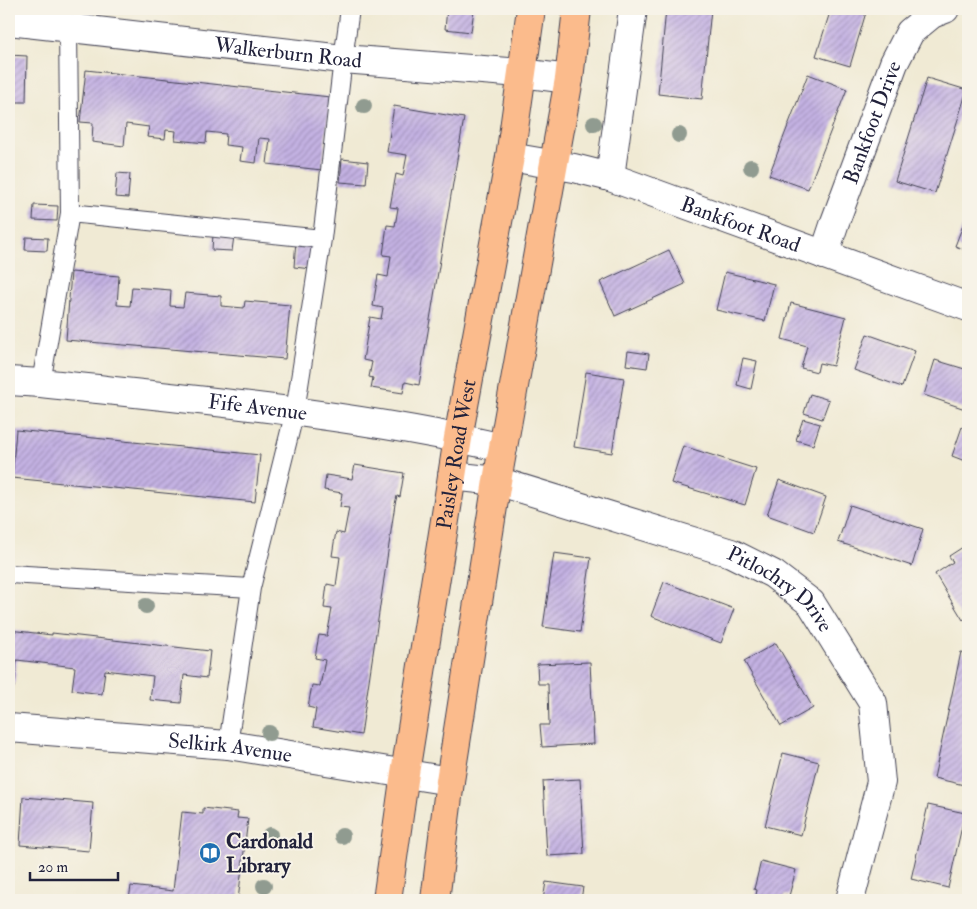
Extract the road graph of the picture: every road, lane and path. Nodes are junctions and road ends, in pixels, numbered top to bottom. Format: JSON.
{"nodes":[{"id":1,"x":350,"y":9,"type":"edge"},
{"id":2,"x":531,"y":9,"type":"edge"},
{"id":3,"x":577,"y":9,"type":"edge"},
{"id":4,"x":632,"y":9,"type":"edge"},
{"id":5,"x":945,"y":9,"type":"edge"},
{"id":6,"x":9,"y":21,"type":"edge"},
{"id":7,"x":68,"y":28,"type":"junction"},
{"id":8,"x":343,"y":59,"type":"junction"},
{"id":9,"x":522,"y":73,"type":"junction"},
{"id":10,"x":569,"y":79,"type":"junction"},
{"id":11,"x":510,"y":157,"type":"junction"},
{"id":12,"x":554,"y":164,"type":"junction"},
{"id":13,"x":610,"y":177,"type":"junction"},
{"id":14,"x":70,"y":213,"type":"junction"},
{"id":15,"x":322,"y":239,"type":"junction"},
{"id":16,"x":824,"y":255,"type":"junction"},
{"id":17,"x":968,"y":306,"type":"edge"},
{"id":18,"x":9,"y":381,"type":"edge"},
{"id":19,"x":41,"y":383,"type":"junction"},
{"id":20,"x":295,"y":411,"type":"junction"},
{"id":21,"x":458,"y":438,"type":"junction"},
{"id":22,"x":503,"y":448,"type":"junction"},
{"id":23,"x":452,"y":476,"type":"junction"},
{"id":24,"x":497,"y":481,"type":"junction"},
{"id":25,"x":9,"y":574,"type":"edge"},
{"id":26,"x":251,"y":588,"type":"junction"},
{"id":27,"x":9,"y":728,"type":"edge"},
{"id":28,"x":228,"y":745,"type":"junction"},
{"id":29,"x":404,"y":773,"type":"junction"},
{"id":30,"x":450,"y":781,"type":"junction"},
{"id":31,"x":387,"y":900,"type":"edge"},
{"id":32,"x":435,"y":900,"type":"edge"},
{"id":33,"x":850,"y":900,"type":"edge"}],
"edges":[{"from":1,"to":8,"type":"lane"},
{"from":2,"to":9,"type":"main road","name":"Paisley Road West"},
{"from":3,"to":10,"type":"main road","name":"Paisley Road West"},
{"from":4,"to":13,"type":"street"},
{"from":5,"to":16,"type":"street","name":"Bankfoot Drive"},
{"from":6,"to":7,"type":"street","name":"Walkerburn Road"},
{"from":7,"to":8,"type":"street","name":"Walkerburn Road"},
{"from":7,"to":14,"type":"lane"},
{"from":8,"to":9,"type":"street","name":"Walkerburn Road"},
{"from":8,"to":15,"type":"lane"},
{"from":9,"to":10,"type":"street","name":"Walkerburn Road"},
{"from":9,"to":11,"type":"main road","name":"Paisley Road West"},
{"from":10,"to":12,"type":"main road","name":"Paisley Road West"},
{"from":11,"to":12,"type":"street","name":"Bankfoot Road"},
{"from":11,"to":21,"type":"main road","name":"Paisley Road West"},
{"from":12,"to":13,"type":"street","name":"Bankfoot Road"},
{"from":12,"to":22,"type":"main road","name":"Paisley Road West"},
{"from":13,"to":16,"type":"street","name":"Bankfoot Road"},
{"from":14,"to":15,"type":"lane"},
{"from":14,"to":19,"type":"lane"},
{"from":15,"to":20,"type":"lane"},
{"from":16,"to":17,"type":"street","name":"Bankfoot Road"},
{"from":18,"to":19,"type":"street","name":"Fife Avenue"},
{"from":19,"to":20,"type":"street","name":"Fife Avenue"},
{"from":20,"to":21,"type":"street","name":"Fife Avenue"},
{"from":20,"to":26,"type":"lane"},
{"from":21,"to":22,"type":"street","name":"Fife Avenue"},
{"from":21,"to":23,"type":"main road","name":"Paisley Road West"},
{"from":22,"to":24,"type":"main road","name":"Paisley Road West"},
{"from":23,"to":24,"type":"street","name":"Pitlochry Drive"},
{"from":23,"to":29,"type":"main road","name":"Paisley Road West"},
{"from":24,"to":30,"type":"main road","name":"Paisley Road West"},
{"from":24,"to":33,"type":"street","name":"Pitlochry Drive"},
{"from":25,"to":26,"type":"lane"},
{"from":26,"to":28,"type":"lane"},
{"from":27,"to":28,"type":"street","name":"Selkirk Avenue"},
{"from":28,"to":29,"type":"street","name":"Selkirk Avenue"},
{"from":29,"to":30,"type":"street","name":"Selkirk Avenue"},
{"from":29,"to":31,"type":"main road","name":"Paisley Road West"},
{"from":30,"to":32,"type":"main road","name":"Paisley Road West"}]}
